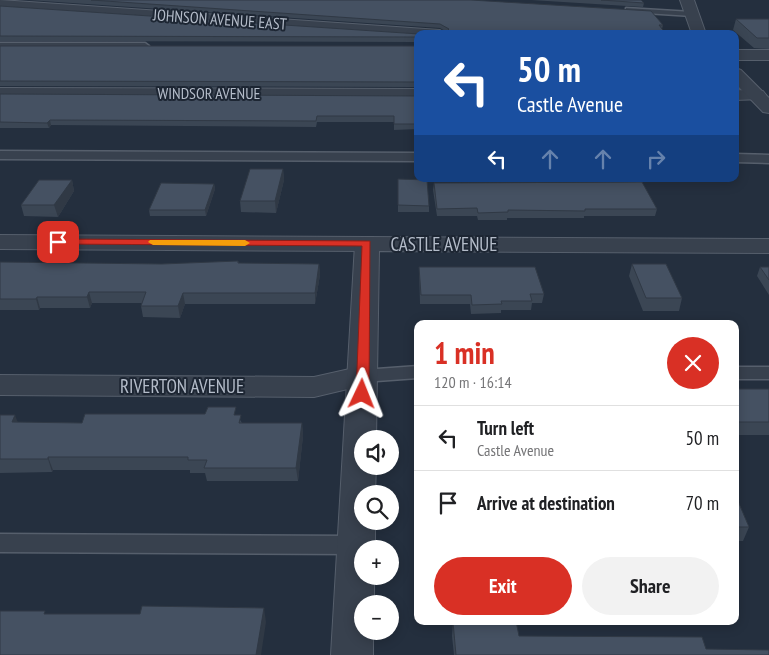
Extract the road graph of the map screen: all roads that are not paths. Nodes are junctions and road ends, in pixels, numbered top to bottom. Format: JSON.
{"nodes":[{"id":1,"x":687,"y":0,"type":"edge"},
{"id":2,"x":0,"y":4,"type":"edge"},
{"id":3,"x":622,"y":10,"type":"edge"},
{"id":4,"x":692,"y":14,"type":"junction"},
{"id":5,"x":698,"y":30,"type":"edge"},
{"id":6,"x":414,"y":33,"type":"edge"},
{"id":7,"x":0,"y":46,"type":"edge"},
{"id":8,"x":159,"y":46,"type":"edge"},
{"id":9,"x":739,"y":55,"type":"edge"},
{"id":10,"x":769,"y":55,"type":"edge"},
{"id":11,"x":739,"y":77,"type":"edge"},
{"id":12,"x":0,"y":93,"type":"edge"},
{"id":13,"x":414,"y":94,"type":"edge"},
{"id":14,"x":739,"y":96,"type":"edge"},
{"id":15,"x":764,"y":101,"type":"edge"},
{"id":16,"x":0,"y":155,"type":"edge"},
{"id":17,"x":414,"y":157,"type":"edge"},
{"id":18,"x":739,"y":158,"type":"edge"},
{"id":19,"x":769,"y":158,"type":"edge"},
{"id":20,"x":0,"y":242,"type":"edge"},
{"id":21,"x":367,"y":244,"type":"junction"},
{"id":22,"x":769,"y":246,"type":"edge"},
{"id":23,"x":414,"y":372,"type":"edge"},
{"id":24,"x":739,"y":373,"type":"edge"},
{"id":25,"x":769,"y":373,"type":"edge"},
{"id":26,"x":363,"y":376,"type":"junction"},
{"id":27,"x":0,"y":385,"type":"edge"},
{"id":28,"x":356,"y":540,"type":"edge"},
{"id":29,"x":0,"y":543,"type":"edge"},
{"id":30,"x":354,"y":545,"type":"edge"},
{"id":31,"x":355,"y":585,"type":"edge"},
{"id":32,"x":352,"y":655,"type":"edge"}],
"edges":[{"from":1,"to":4,"type":"street"},
{"from":2,"to":6,"type":"street","name":"JOHNSON AVENUE EAST"},
{"from":3,"to":4,"type":"lane"},
{"from":4,"to":5,"type":"street"},
{"from":7,"to":8,"type":"lane"},
{"from":9,"to":10,"type":"street"},
{"from":11,"to":15,"type":"street"},
{"from":12,"to":13,"type":"street","name":"WINDSOR AVENUE"},
{"from":14,"to":15,"type":"street"},
{"from":16,"to":17,"type":"lane"},
{"from":18,"to":19,"type":"lane"},
{"from":20,"to":21,"type":"street","name":"CASTLE AVENUE"},
{"from":21,"to":22,"type":"street","name":"CASTLE AVENUE"},
{"from":21,"to":26,"type":"street"},
{"from":23,"to":26,"type":"lane"},
{"from":24,"to":25,"type":"lane"},
{"from":26,"to":27,"type":"street","name":"RIVERTON AVENUE"},
{"from":26,"to":28,"type":"street"},
{"from":29,"to":30,"type":"lane"},
{"from":31,"to":32,"type":"street"}]}
